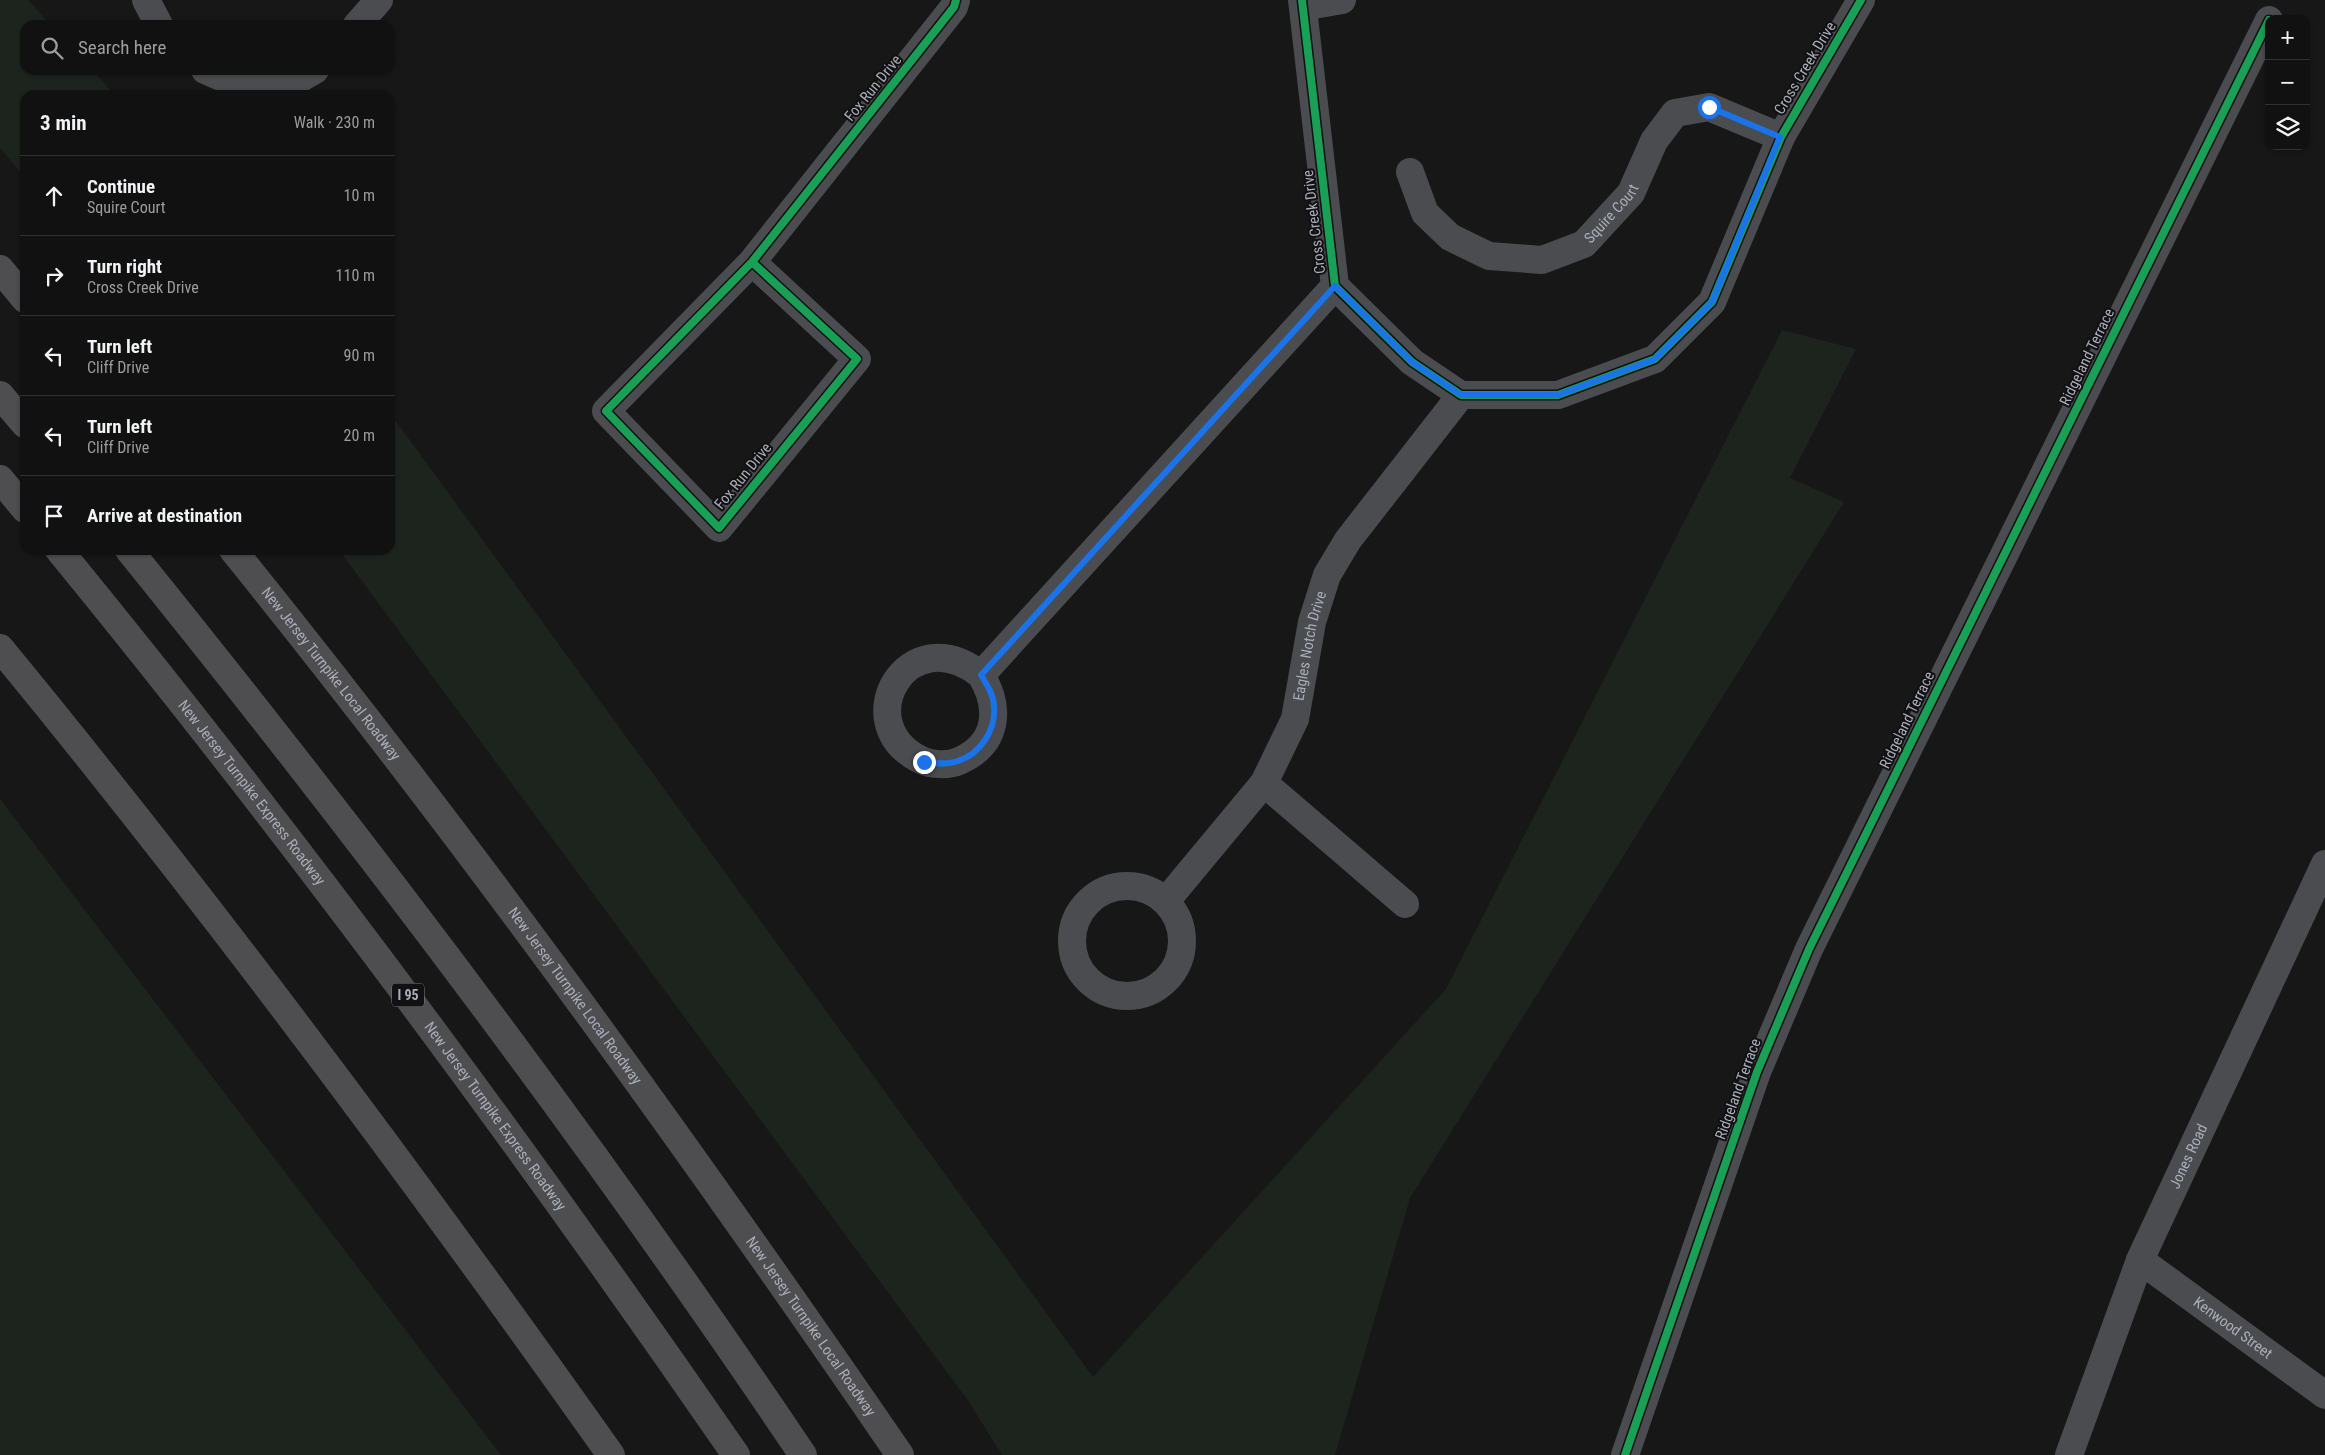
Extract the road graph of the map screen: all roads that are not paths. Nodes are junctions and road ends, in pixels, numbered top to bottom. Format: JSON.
{"nodes":[{"id":1,"x":146,"y":0,"type":"edge"},
{"id":2,"x":379,"y":0,"type":"edge"},
{"id":3,"x":956,"y":0,"type":"edge"},
{"id":4,"x":1342,"y":0,"type":"edge"},
{"id":5,"x":1861,"y":0,"type":"edge"},
{"id":6,"x":2279,"y":0,"type":"edge"},
{"id":7,"x":1302,"y":4,"type":"edge"},
{"id":8,"x":2271,"y":15,"type":"edge"},
{"id":9,"x":156,"y":20,"type":"edge"},
{"id":10,"x":361,"y":20,"type":"edge"},
{"id":11,"x":2265,"y":27,"type":"edge"},
{"id":12,"x":216,"y":75,"type":"edge"},
{"id":13,"x":306,"y":75,"type":"edge"},
{"id":14,"x":1780,"y":137,"type":"junction"},
{"id":15,"x":1410,"y":172,"type":"dead end"},
{"id":16,"x":752,"y":262,"type":"junction"},
{"id":17,"x":0,"y":269,"type":"edge"},
{"id":18,"x":1335,"y":286,"type":"junction"},
{"id":19,"x":20,"y":293,"type":"edge"},
{"id":20,"x":0,"y":395,"type":"edge"},
{"id":21,"x":1461,"y":395,"type":"junction"},
{"id":22,"x":20,"y":418,"type":"edge"},
{"id":23,"x":0,"y":479,"type":"edge"},
{"id":24,"x":20,"y":503,"type":"edge"},
{"id":25,"x":63,"y":555,"type":"edge"},
{"id":26,"x":133,"y":555,"type":"edge"},
{"id":27,"x":237,"y":555,"type":"edge"},
{"id":28,"x":0,"y":648,"type":"edge"},
{"id":29,"x":981,"y":675,"type":"dead end"},
{"id":30,"x":1264,"y":783,"type":"junction"},
{"id":31,"x":2325,"y":864,"type":"edge"},
{"id":32,"x":1166,"y":901,"type":"dead end"},
{"id":33,"x":1405,"y":904,"type":"dead end"},
{"id":34,"x":2140,"y":1260,"type":"junction"},
{"id":35,"x":2325,"y":1395,"type":"edge"},
{"id":36,"x":612,"y":1455,"type":"edge"},
{"id":37,"x":736,"y":1455,"type":"edge"},
{"id":38,"x":803,"y":1455,"type":"edge"},
{"id":39,"x":900,"y":1455,"type":"edge"},
{"id":40,"x":1625,"y":1455,"type":"edge"},
{"id":41,"x":2069,"y":1455,"type":"edge"}],
"edges":[{"from":1,"to":9,"type":"street"},
{"from":2,"to":10,"type":"street"},
{"from":3,"to":16,"type":"street","name":"Fox Run Drive"},
{"from":4,"to":7,"type":"street"},
{"from":5,"to":14,"type":"street","name":"Cross Creek Drive"},
{"from":6,"to":8,"type":"street","name":"Ridgeland Terrace"},
{"from":7,"to":18,"type":"street","name":"Cross Creek Drive"},
{"from":11,"to":40,"type":"street","name":"Ridgeland Terrace"},
{"from":12,"to":13,"type":"street"},
{"from":14,"to":15,"type":"street","name":"Squire Court"},
{"from":14,"to":21,"type":"street","name":"Cross Creek Drive"},
{"from":16,"to":16,"type":"street","name":"Fox Run Drive"},
{"from":17,"to":19,"type":"highway"},
{"from":18,"to":21,"type":"street","name":"Cross Creek Drive"},
{"from":18,"to":29,"type":"street"},
{"from":20,"to":22,"type":"highway"},
{"from":21,"to":30,"type":"street","name":"Eagles Notch Drive"},
{"from":23,"to":24,"type":"highway"},
{"from":25,"to":37,"type":"highway","name":"New Jersey Turnpike Express Roadway","number":"I 95"},
{"from":26,"to":38,"type":"highway"},
{"from":27,"to":39,"type":"highway","name":"New Jersey Turnpike Local Roadway"},
{"from":28,"to":36,"type":"highway"},
{"from":30,"to":32,"type":"street","name":"Eagles Notch Drive"},
{"from":30,"to":33,"type":"street"},
{"from":31,"to":34,"type":"street","name":"Jones Road"},
{"from":34,"to":35,"type":"street","name":"Kenwood Street"},
{"from":34,"to":41,"type":"street","name":"Jones Road"}]}
